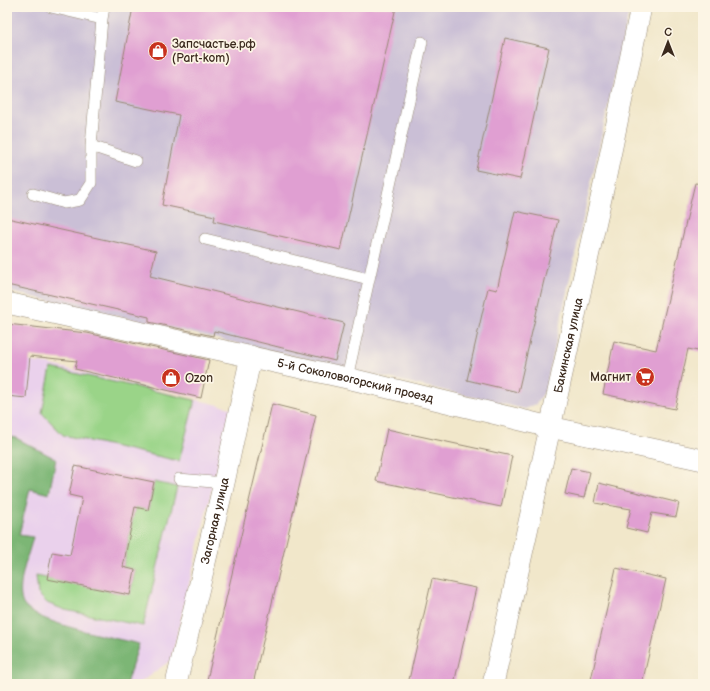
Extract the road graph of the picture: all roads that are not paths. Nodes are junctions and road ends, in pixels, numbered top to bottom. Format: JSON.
{"nodes":[{"id":1,"x":50,"y":7,"type":"edge"},
{"id":2,"x":104,"y":7,"type":"edge"},
{"id":3,"x":641,"y":7,"type":"edge"},
{"id":4,"x":102,"y":19,"type":"junction"},
{"id":5,"x":422,"y":42,"type":"dead end"},
{"id":6,"x":91,"y":146,"type":"junction"},
{"id":7,"x":136,"y":160,"type":"dead end"},
{"id":8,"x":33,"y":194,"type":"dead end"},
{"id":9,"x":205,"y":239,"type":"dead end"},
{"id":10,"x":369,"y":279,"type":"junction"},
{"id":11,"x":7,"y":303,"type":"edge"},
{"id":12,"x":251,"y":356,"type":"junction"},
{"id":13,"x":347,"y":378,"type":"junction"},
{"id":14,"x":550,"y":427,"type":"junction"},
{"id":15,"x":703,"y":460,"type":"edge"},
{"id":16,"x":179,"y":479,"type":"dead end"},
{"id":17,"x":224,"y":483,"type":"junction"},
{"id":18,"x":176,"y":684,"type":"edge"},
{"id":19,"x":493,"y":684,"type":"edge"}],
"edges":[{"from":1,"to":4,"type":"lane"},
{"from":2,"to":4,"type":"lane"},
{"from":3,"to":14,"type":"street","name":"Бакинская улица"},
{"from":4,"to":6,"type":"lane"},
{"from":5,"to":10,"type":"lane"},
{"from":6,"to":7,"type":"lane"},
{"from":6,"to":8,"type":"lane"},
{"from":9,"to":10,"type":"lane"},
{"from":10,"to":13,"type":"lane"},
{"from":11,"to":12,"type":"street","name":"5-й Соколовогорский проезд"},
{"from":12,"to":13,"type":"street","name":"5-й Соколовогорский проезд"},
{"from":12,"to":17,"type":"street","name":"Загорная улица"},
{"from":13,"to":14,"type":"street","name":"5-й Соколовогорский проезд"},
{"from":14,"to":15,"type":"street","name":"5-й Соколовогорский проезд"},
{"from":14,"to":19,"type":"street","name":"Бакинская улица"},
{"from":16,"to":17,"type":"lane"},
{"from":17,"to":18,"type":"street","name":"Загорная улица"}]}
